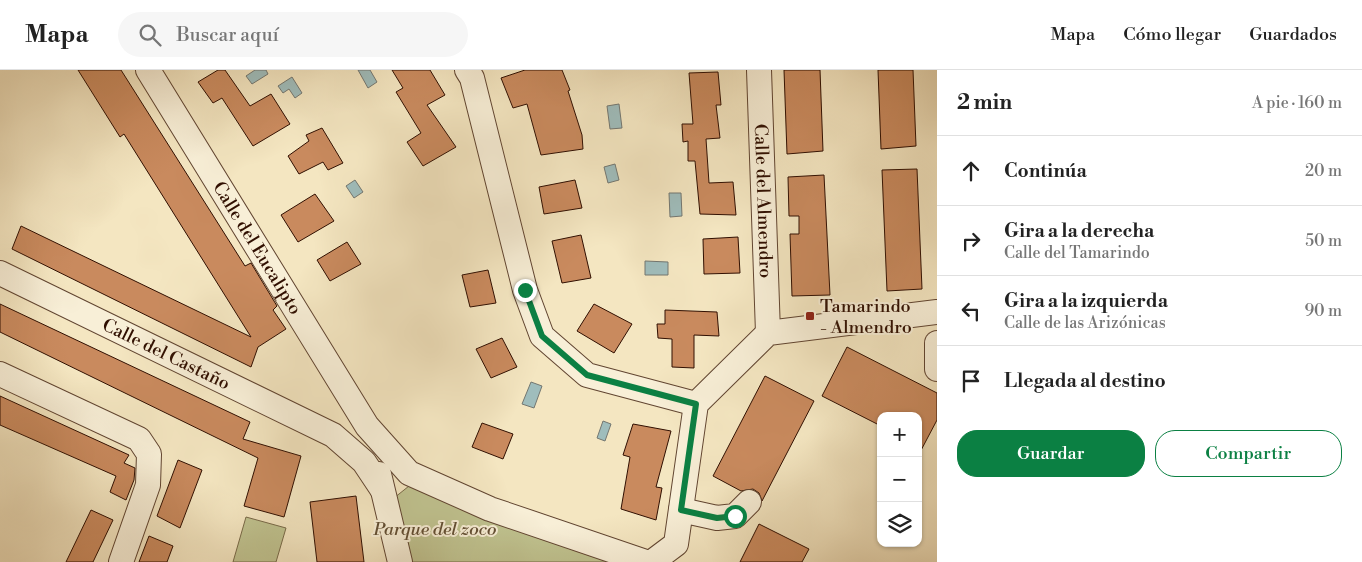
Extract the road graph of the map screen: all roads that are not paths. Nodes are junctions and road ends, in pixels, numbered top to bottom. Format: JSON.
{"nodes":[{"id":1,"x":148,"y":70,"type":"edge"},
{"id":2,"x":467,"y":70,"type":"edge"},
{"id":3,"x":759,"y":70,"type":"edge"},
{"id":4,"x":0,"y":273,"type":"edge"},
{"id":5,"x":937,"y":312,"type":"edge"},
{"id":6,"x":768,"y":333,"type":"junction"},
{"id":7,"x":937,"y":343,"type":"edge"},
{"id":8,"x":937,"y":369,"type":"edge"},
{"id":9,"x":0,"y":374,"type":"edge"},
{"id":10,"x":696,"y":404,"type":"junction"},
{"id":11,"x":362,"y":418,"type":"junction"},
{"id":12,"x":333,"y":435,"type":"junction"},
{"id":13,"x":409,"y":473,"type":"junction"},
{"id":14,"x":382,"y":489,"type":"junction"},
{"id":15,"x":749,"y":502,"type":"dead end"},
{"id":16,"x":681,"y":510,"type":"junction"},
{"id":17,"x":121,"y":562,"type":"edge"},
{"id":18,"x":400,"y":562,"type":"edge"},
{"id":19,"x":646,"y":562,"type":"edge"},
{"id":20,"x":652,"y":562,"type":"edge"}],
"edges":[{"from":1,"to":11,"type":"street","name":"Calle del Eucalipto"},
{"from":2,"to":10,"type":"street"},
{"from":3,"to":6,"type":"street","name":"Calle del Almendro"},
{"from":4,"to":12,"type":"street","name":"Calle del Castaño"},
{"from":5,"to":6,"type":"street"},
{"from":6,"to":10,"type":"street"},
{"from":7,"to":8,"type":"street"},
{"from":9,"to":17,"type":"street"},
{"from":10,"to":16,"type":"street"},
{"from":11,"to":12,"type":"street"},
{"from":11,"to":13,"type":"street"},
{"from":11,"to":14,"type":"street"},
{"from":12,"to":14,"type":"street","name":"Calle del Castaño"},
{"from":13,"to":14,"type":"street"},
{"from":13,"to":19,"type":"street"},
{"from":14,"to":18,"type":"street"},
{"from":15,"to":16,"type":"street"},
{"from":16,"to":20,"type":"street"}]}
